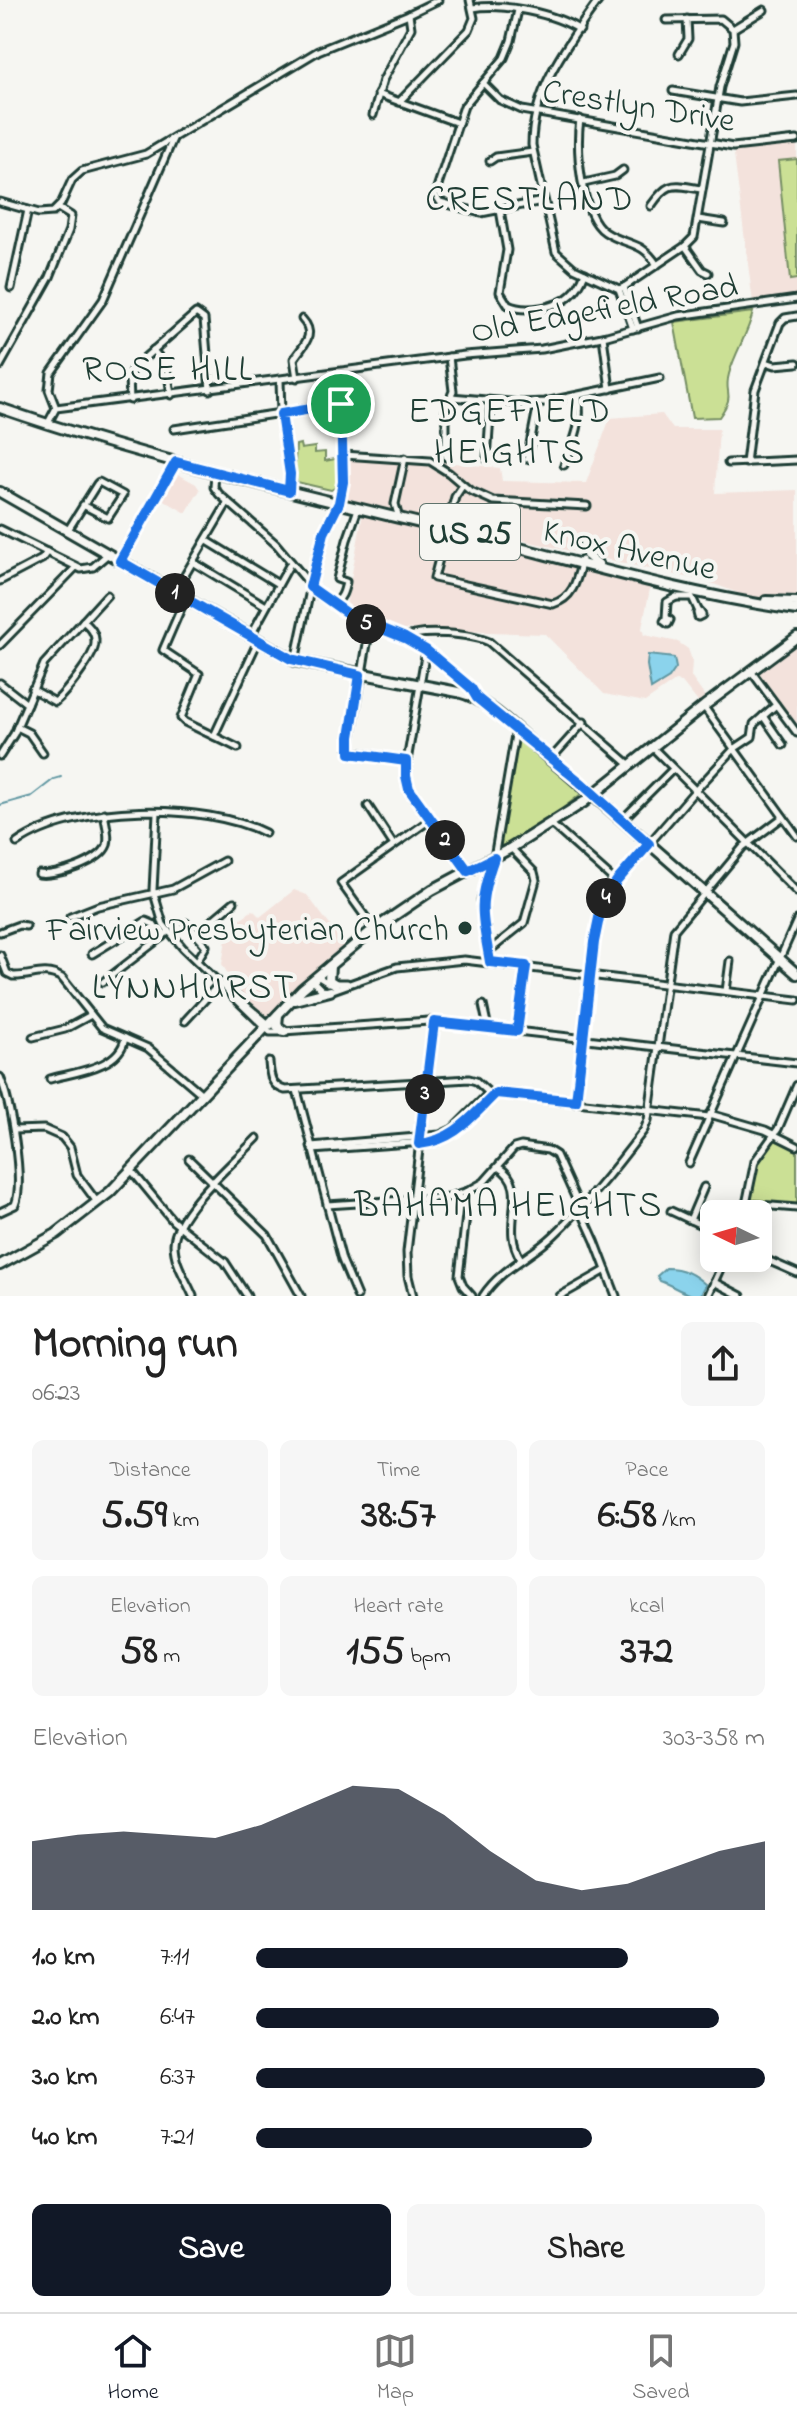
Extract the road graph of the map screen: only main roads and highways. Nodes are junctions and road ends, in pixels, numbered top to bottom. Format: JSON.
{"nodes":[{"id":1,"x":0,"y":408,"type":"edge"},
{"id":2,"x":0,"y":492,"type":"edge"},
{"id":3,"x":358,"y":509,"type":"junction"},
{"id":4,"x":448,"y":528,"type":"junction"},
{"id":5,"x":584,"y":544,"type":"dead end"},
{"id":6,"x":581,"y":562,"type":"junction"},
{"id":7,"x":598,"y":564,"type":"junction"},
{"id":8,"x":676,"y":584,"type":"junction"},
{"id":9,"x":797,"y":606,"type":"edge"},
{"id":10,"x":797,"y":637,"type":"edge"},
{"id":11,"x":591,"y":795,"type":"junction"},
{"id":12,"x":330,"y":966,"type":"junction"},
{"id":13,"x":797,"y":974,"type":"edge"},
{"id":14,"x":291,"y":1001,"type":"junction"},
{"id":15,"x":278,"y":1015,"type":"junction"},
{"id":16,"x":288,"y":1031,"type":"road end"},
{"id":17,"x":0,"y":1265,"type":"edge"}],
"edges":[{"from":1,"to":3,"type":"main road","name":"Knox Avenue","number":"US 25"},
{"from":2,"to":11,"type":"main road"},
{"from":3,"to":4,"type":"main road","name":"Knox Avenue","number":"US 25"},
{"from":3,"to":4,"type":"main road","name":"Knox Avenue","number":"US 25"},
{"from":4,"to":6,"type":"main road","name":"Knox Avenue","number":"US 25"},
{"from":5,"to":7,"type":"main road"},
{"from":6,"to":7,"type":"main road","name":"Knox Avenue","number":"US 25"},
{"from":6,"to":8,"type":"main road","name":"Knox Avenue","number":"US 25"},
{"from":7,"to":8,"type":"main road","name":"Knox Avenue","number":"US 25"},
{"from":8,"to":9,"type":"main road","name":"Knox Avenue","number":"US 25"},
{"from":8,"to":9,"type":"main road","name":"Knox Avenue","number":"US 25"},
{"from":10,"to":11,"type":"main road"},
{"from":11,"to":12,"type":"main road"},
{"from":11,"to":13,"type":"main road"},
{"from":12,"to":14,"type":"main road"},
{"from":12,"to":14,"type":"main road"},
{"from":14,"to":15,"type":"main road"},
{"from":15,"to":16,"type":"main road"},
{"from":15,"to":17,"type":"main road"}]}
